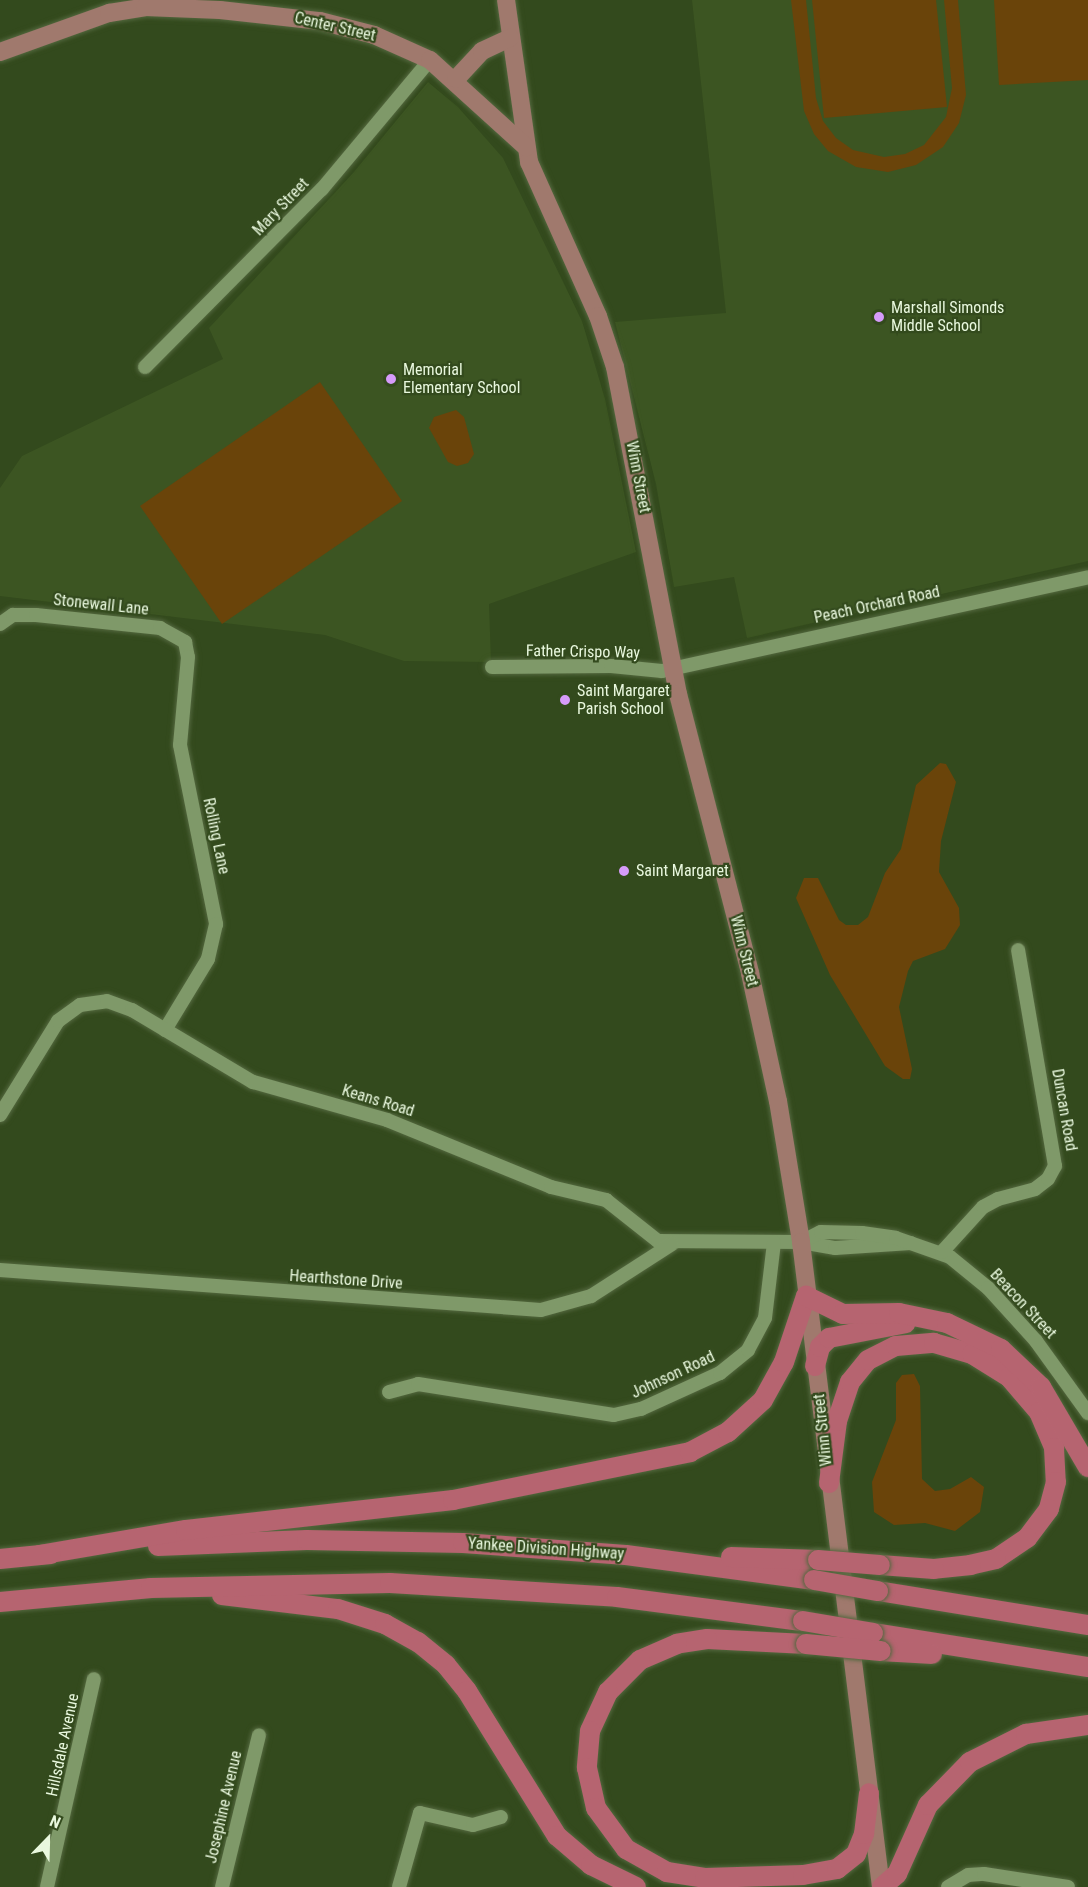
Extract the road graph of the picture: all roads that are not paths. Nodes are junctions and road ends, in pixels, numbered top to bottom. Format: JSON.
{"nodes":[{"id":1,"x":506,"y":0,"type":"edge"},
{"id":2,"x":109,"y":6,"type":"edge"},
{"id":3,"x":510,"y":38,"type":"junction"},
{"id":4,"x":2,"y":54,"type":"edge"},
{"id":5,"x":430,"y":60,"type":"junction"},
{"id":6,"x":456,"y":79,"type":"junction"},
{"id":7,"x":526,"y":147,"type":"junction"},
{"id":8,"x":145,"y":367,"type":"dead end"},
{"id":9,"x":1088,"y":577,"type":"edge"},
{"id":10,"x":0,"y":624,"type":"edge"},
{"id":11,"x":183,"y":638,"type":"joint"},
{"id":12,"x":492,"y":667,"type":"dead end"},
{"id":13,"x":673,"y":667,"type":"junction"},
{"id":14,"x":1018,"y":950,"type":"dead end"},
{"id":15,"x":165,"y":1030,"type":"junction"},
{"id":16,"x":0,"y":1114,"type":"edge"},
{"id":17,"x":801,"y":1242,"type":"junction"},
{"id":18,"x":774,"y":1243,"type":"junction"},
{"id":19,"x":672,"y":1244,"type":"junction"},
{"id":20,"x":942,"y":1252,"type":"junction"},
{"id":21,"x":0,"y":1270,"type":"edge"},
{"id":22,"x":806,"y":1296,"type":"junction"},
{"id":23,"x":947,"y":1323,"type":"junction"},
{"id":24,"x":816,"y":1366,"type":"junction"},
{"id":25,"x":389,"y":1392,"type":"dead end"},
{"id":26,"x":1088,"y":1413,"type":"edge"},
{"id":27,"x":1088,"y":1467,"type":"edge"},
{"id":28,"x":829,"y":1483,"type":"junction"},
{"id":29,"x":39,"y":1555,"type":"junction"},
{"id":30,"x":658,"y":1558,"type":"junction"},
{"id":31,"x":0,"y":1559,"type":"edge"},
{"id":32,"x":151,"y":1588,"type":"junction"},
{"id":33,"x":0,"y":1602,"type":"edge"},
{"id":34,"x":1088,"y":1624,"type":"edge"},
{"id":35,"x":877,"y":1642,"type":"junction"},
{"id":36,"x":1088,"y":1667,"type":"edge"},
{"id":37,"x":94,"y":1679,"type":"dead end"},
{"id":38,"x":1088,"y":1725,"type":"edge"},
{"id":39,"x":259,"y":1735,"type":"dead end"},
{"id":40,"x":869,"y":1793,"type":"junction"},
{"id":41,"x":501,"y":1817,"type":"dead end"},
{"id":42,"x":47,"y":1887,"type":"edge"},
{"id":43,"x":222,"y":1887,"type":"edge"},
{"id":44,"x":399,"y":1887,"type":"edge"},
{"id":45,"x":636,"y":1887,"type":"edge"},
{"id":46,"x":881,"y":1887,"type":"edge"},
{"id":47,"x":948,"y":1887,"type":"edge"},
{"id":48,"x":1068,"y":1887,"type":"edge"}],
"edges":[{"from":1,"to":3,"type":"main road","name":"Winn Street"},
{"from":2,"to":4,"type":"main road","name":"Center Street"},
{"from":2,"to":5,"type":"main road","name":"Center Street"},
{"from":3,"to":6,"type":"main road"},
{"from":3,"to":7,"type":"main road","name":"Winn Street"},
{"from":5,"to":6,"type":"main road","name":"Center Street"},
{"from":5,"to":8,"type":"street","name":"Mary Street"},
{"from":6,"to":7,"type":"main road","name":"Center Street"},
{"from":7,"to":13,"type":"main road","name":"Winn Street"},
{"from":9,"to":13,"type":"street","name":"Peach Orchard Road"},
{"from":10,"to":11,"type":"street","name":"Stonewall Lane"},
{"from":11,"to":15,"type":"street","name":"Rolling Lane"},
{"from":12,"to":13,"type":"street","name":"Father Crispo Way"},
{"from":13,"to":17,"type":"main road","name":"Winn Street"},
{"from":14,"to":20,"type":"street","name":"Duncan Road"},
{"from":15,"to":16,"type":"street","name":"Keans Road"},
{"from":15,"to":19,"type":"street","name":"Keans Road"},
{"from":17,"to":18,"type":"street","name":"Keans Road"},
{"from":17,"to":20,"type":"street","name":"Beacon Street"},
{"from":17,"to":22,"type":"main road","name":"Winn Street"},
{"from":18,"to":19,"type":"street","name":"Keans Road"},
{"from":18,"to":25,"type":"street","name":"Johnson Road"},
{"from":19,"to":21,"type":"street","name":"Hearthstone Drive"},
{"from":20,"to":26,"type":"street","name":"Beacon Street"},
{"from":22,"to":23,"type":"highway"},
{"from":22,"to":24,"type":"main road","name":"Winn Street"},
{"from":22,"to":29,"type":"highway"},
{"from":23,"to":24,"type":"highway"},
{"from":23,"to":27,"type":"highway"},
{"from":24,"to":28,"type":"main road","name":"Winn Street"},
{"from":28,"to":30,"type":"highway","bridge":true},
{"from":28,"to":40,"type":"main road","name":"Winn Street"},
{"from":29,"to":30,"type":"highway","name":"Yankee Division Highway"},
{"from":29,"to":31,"type":"highway","name":"Yankee Division Highway"},
{"from":30,"to":34,"type":"highway","name":"Yankee Division Highway","bridge":true},
{"from":32,"to":33,"type":"highway"},
{"from":32,"to":35,"type":"highway","bridge":true},
{"from":32,"to":45,"type":"highway"},
{"from":35,"to":36,"type":"highway"},
{"from":35,"to":40,"type":"highway","bridge":true},
{"from":37,"to":42,"type":"street","name":"Hillsdale Avenue"},
{"from":38,"to":46,"type":"highway"},
{"from":39,"to":43,"type":"street","name":"Josephine Avenue"},
{"from":40,"to":46,"type":"main road","name":"Winn Street"},
{"from":41,"to":44,"type":"street"},
{"from":47,"to":48,"type":"street"}]}
